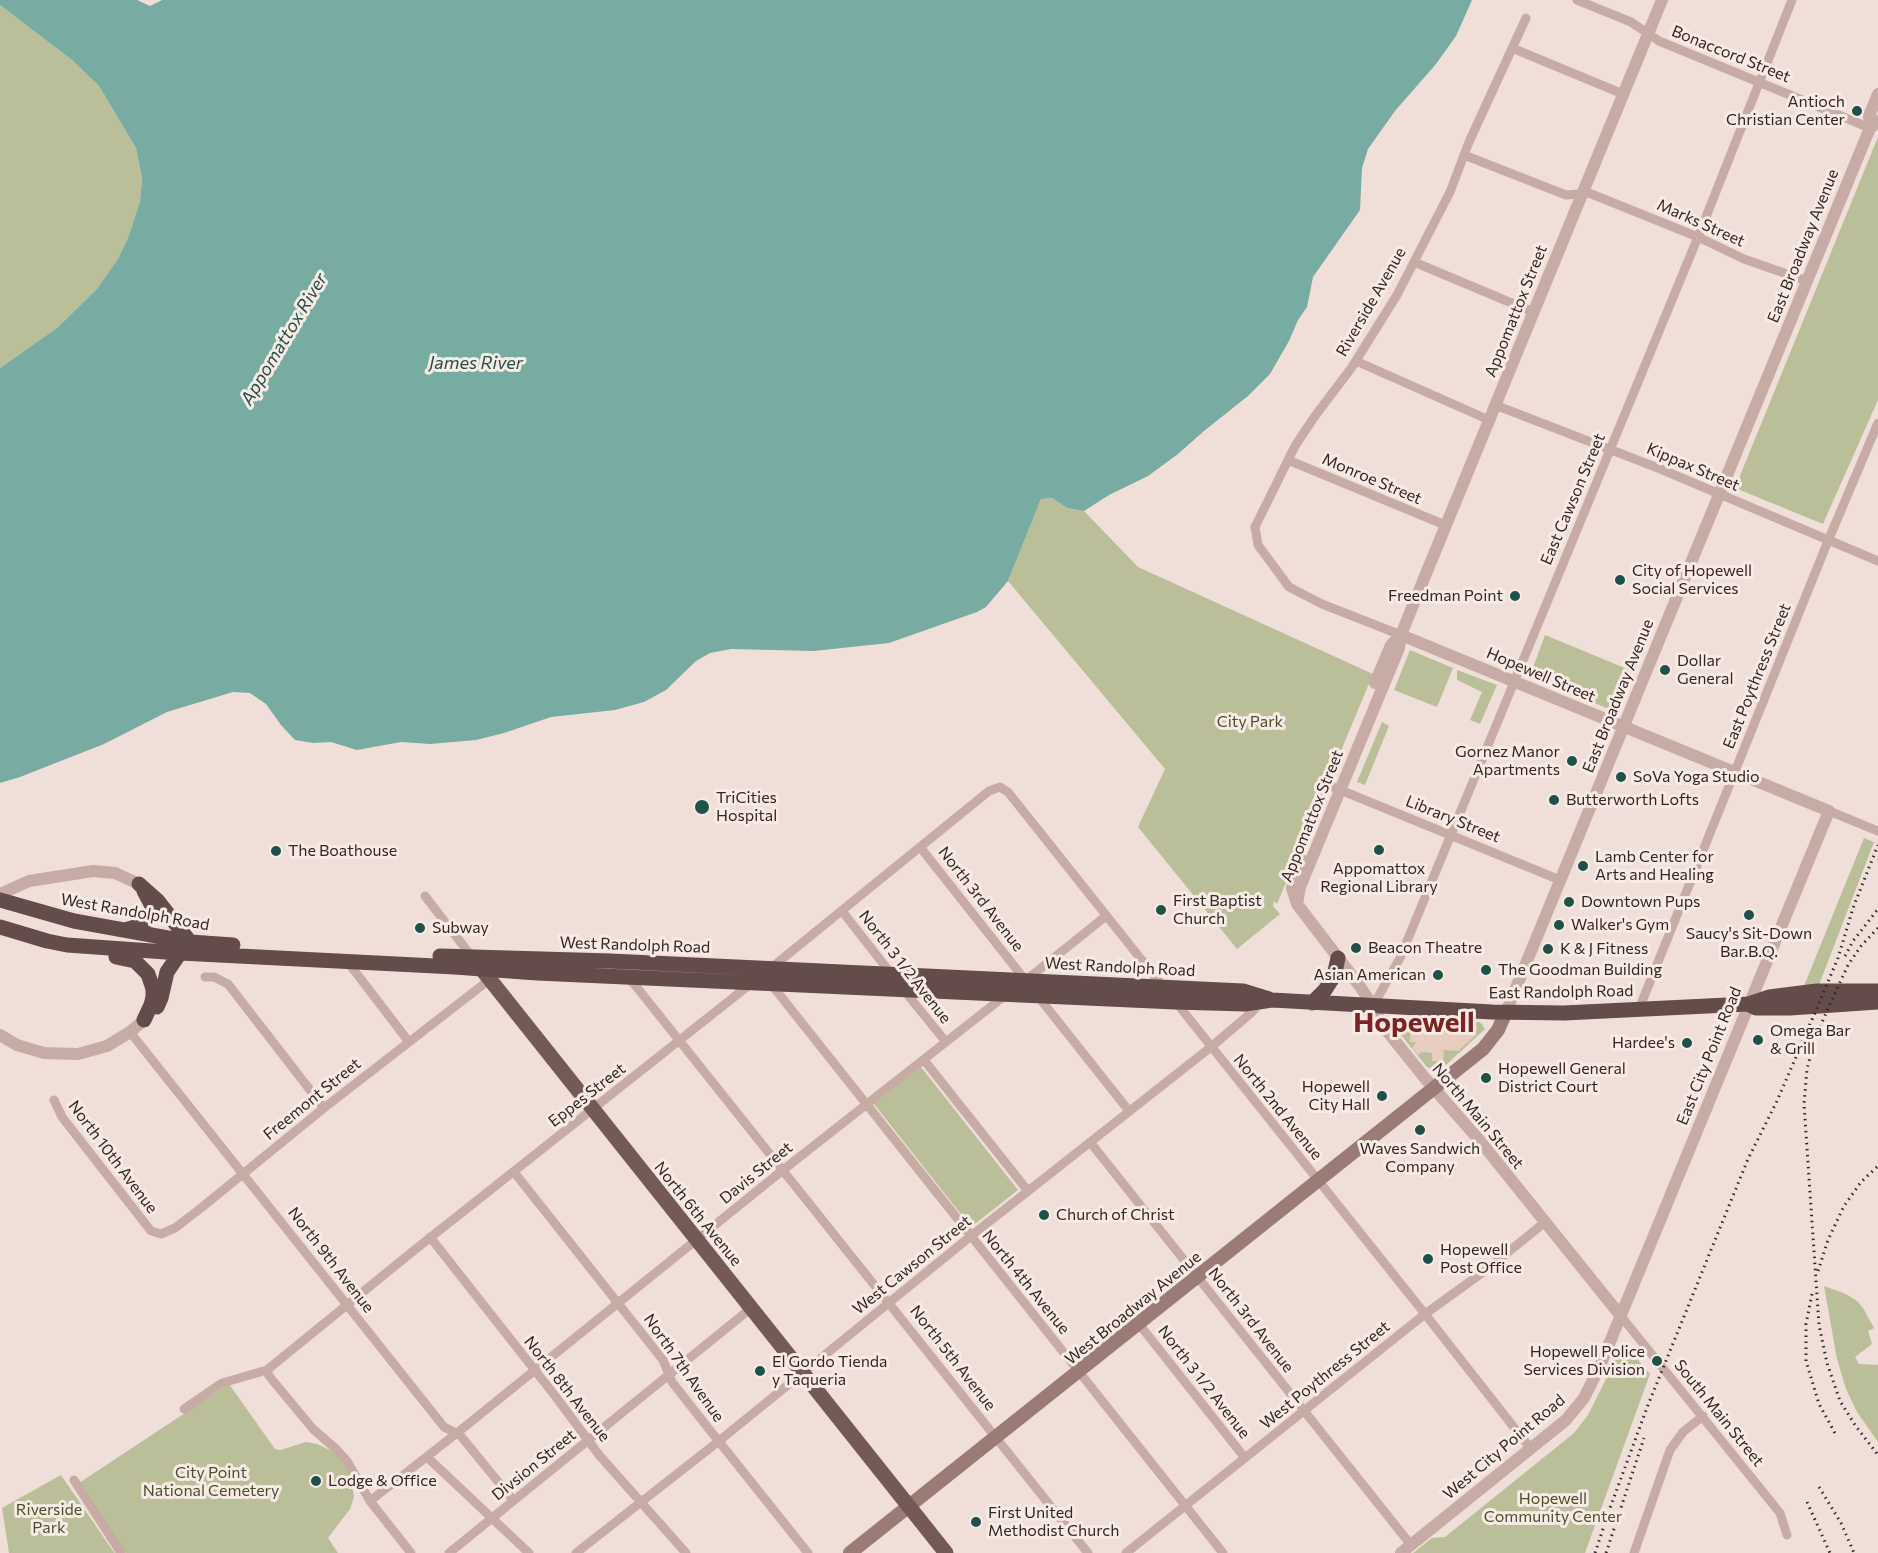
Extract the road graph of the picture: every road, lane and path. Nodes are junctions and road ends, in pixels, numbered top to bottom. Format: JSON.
{"nodes":[{"id":1,"x":1577,"y":0,"type":"edge"},
{"id":2,"x":1662,"y":0,"type":"edge"},
{"id":3,"x":1792,"y":0,"type":"edge"},
{"id":4,"x":1526,"y":18,"type":"dead end"},
{"id":5,"x":1648,"y":33,"type":"junction"},
{"id":6,"x":1512,"y":48,"type":"junction"},
{"id":7,"x":1759,"y":82,"type":"junction"},
{"id":8,"x":1623,"y":94,"type":"junction"},
{"id":9,"x":1878,"y":94,"type":"edge"},
{"id":10,"x":1874,"y":124,"type":"edge"},
{"id":11,"x":1464,"y":155,"type":"junction"},
{"id":12,"x":1582,"y":193,"type":"junction"},
{"id":13,"x":1698,"y":237,"type":"junction"},
{"id":14,"x":1414,"y":262,"type":"junction"},
{"id":15,"x":1807,"y":281,"type":"junction"},
{"id":16,"x":1533,"y":312,"type":"junction"},
{"id":17,"x":1356,"y":362,"type":"junction"},
{"id":18,"x":1495,"y":405,"type":"junction"},
{"id":19,"x":1489,"y":420,"type":"junction"},
{"id":20,"x":1878,"y":423,"type":"edge"},
{"id":21,"x":1610,"y":449,"type":"junction"},
{"id":22,"x":1288,"y":460,"type":"junction"},
{"id":23,"x":1719,"y":494,"type":"junction"},
{"id":24,"x":1445,"y":525,"type":"junction"},
{"id":25,"x":1828,"y":541,"type":"junction"},
{"id":26,"x":1878,"y":561,"type":"edge"},
{"id":27,"x":1269,"y":562,"type":"joint"},
{"id":28,"x":1401,"y":635,"type":"junction"},
{"id":29,"x":1514,"y":682,"type":"junction"},
{"id":30,"x":1623,"y":727,"type":"junction"},
{"id":31,"x":1734,"y":772,"type":"junction"},
{"id":32,"x":1336,"y":788,"type":"junction"},
{"id":33,"x":1829,"y":811,"type":"junction"},
{"id":34,"x":1878,"y":831,"type":"edge"},
{"id":35,"x":1451,"y":834,"type":"junction"},
{"id":36,"x":920,"y":847,"type":"junction"},
{"id":37,"x":1560,"y":880,"type":"junction"},
{"id":38,"x":139,"y":884,"type":"junction"},
{"id":39,"x":0,"y":894,"type":"edge"},
{"id":40,"x":425,"y":896,"type":"dead end"},
{"id":41,"x":0,"y":900,"type":"edge"},
{"id":42,"x":1297,"y":904,"type":"joint"},
{"id":43,"x":842,"y":910,"type":"junction"},
{"id":44,"x":1106,"y":916,"type":"junction"},
{"id":45,"x":4,"y":929,"type":"edge"},
{"id":46,"x":123,"y":930,"type":"junction"},
{"id":47,"x":47,"y":941,"type":"junction"},
{"id":48,"x":185,"y":948,"type":"junction"},
{"id":49,"x":1338,"y":958,"type":"junction"},
{"id":50,"x":347,"y":961,"type":"junction"},
{"id":51,"x":610,"y":961,"type":"junction"},
{"id":52,"x":481,"y":969,"type":"junction"},
{"id":53,"x":892,"y":975,"type":"junction"},
{"id":54,"x":770,"y":976,"type":"junction"},
{"id":55,"x":205,"y":977,"type":"dead end"},
{"id":56,"x":629,"y":978,"type":"junction"},
{"id":57,"x":1026,"y":981,"type":"junction"},
{"id":58,"x":752,"y":983,"type":"junction"},
{"id":59,"x":1163,"y":987,"type":"junction"},
{"id":60,"x":904,"y":990,"type":"junction"},
{"id":61,"x":1878,"y":991,"type":"edge"},
{"id":62,"x":1007,"y":994,"type":"junction"},
{"id":63,"x":1038,"y":996,"type":"junction"},
{"id":64,"x":1265,"y":1000,"type":"junction"},
{"id":65,"x":1175,"y":1002,"type":"junction"},
{"id":66,"x":1312,"y":1002,"type":"junction"},
{"id":67,"x":1878,"y":1002,"type":"edge"},
{"id":68,"x":1748,"y":1004,"type":"junction"},
{"id":69,"x":1373,"y":1006,"type":"junction"},
{"id":70,"x":1639,"y":1009,"type":"junction"},
{"id":71,"x":1506,"y":1012,"type":"junction"},
{"id":72,"x":144,"y":1020,"type":"junction"},
{"id":73,"x":130,"y":1032,"type":"junction"},
{"id":74,"x":0,"y":1035,"type":"edge"},
{"id":75,"x":680,"y":1041,"type":"junction"},
{"id":76,"x":409,"y":1042,"type":"junction"},
{"id":77,"x":946,"y":1042,"type":"junction"},
{"id":78,"x":1211,"y":1047,"type":"junction"},
{"id":79,"x":924,"y":1060,"type":"junction"},
{"id":80,"x":1434,"y":1087,"type":"junction"},
{"id":81,"x":54,"y":1100,"type":"dead end"},
{"id":82,"x":867,"y":1104,"type":"junction"},
{"id":83,"x":324,"y":1108,"type":"junction"},
{"id":84,"x":592,"y":1110,"type":"junction"},
{"id":85,"x":1129,"y":1111,"type":"junction"},
{"id":86,"x":1090,"y":1142,"type":"junction"},
{"id":87,"x":783,"y":1170,"type":"junction"},
{"id":88,"x":514,"y":1172,"type":"junction"},
{"id":89,"x":244,"y":1174,"type":"junction"},
{"id":90,"x":1318,"y":1181,"type":"junction"},
{"id":91,"x":1028,"y":1191,"type":"junction"},
{"id":92,"x":1544,"y":1223,"type":"junction"},
{"id":93,"x":151,"y":1231,"type":"joint"},
{"id":94,"x":971,"y":1236,"type":"junction"},
{"id":95,"x":430,"y":1237,"type":"junction"},
{"id":96,"x":696,"y":1240,"type":"junction"},
{"id":97,"x":1198,"y":1277,"type":"junction"},
{"id":98,"x":618,"y":1303,"type":"junction"},
{"id":99,"x":889,"y":1303,"type":"junction"},
{"id":100,"x":347,"y":1304,"type":"junction"},
{"id":101,"x":750,"y":1309,"type":"junction"},
{"id":102,"x":1425,"y":1314,"type":"junction"},
{"id":103,"x":1620,"y":1315,"type":"junction"},
{"id":104,"x":1139,"y":1324,"type":"junction"},
{"id":105,"x":267,"y":1370,"type":"junction"},
{"id":106,"x":534,"y":1371,"type":"junction"},
{"id":107,"x":1079,"y":1372,"type":"junction"},
{"id":108,"x":670,"y":1374,"type":"junction"},
{"id":109,"x":802,"y":1374,"type":"junction"},
{"id":110,"x":184,"y":1409,"type":"dead end"},
{"id":111,"x":1304,"y":1411,"type":"junction"},
{"id":112,"x":1703,"y":1416,"type":"junction"},
{"id":113,"x":457,"y":1433,"type":"junction"},
{"id":114,"x":996,"y":1438,"type":"junction"},
{"id":115,"x":588,"y":1441,"type":"junction"},
{"id":116,"x":718,"y":1442,"type":"junction"},
{"id":117,"x":1531,"y":1449,"type":"junction"},
{"id":118,"x":427,"y":1457,"type":"junction"},
{"id":119,"x":1245,"y":1458,"type":"junction"},
{"id":120,"x":74,"y":1480,"type":"dead end"},
{"id":121,"x":370,"y":1500,"type":"junction"},
{"id":122,"x":513,"y":1500,"type":"junction"},
{"id":123,"x":640,"y":1502,"type":"junction"},
{"id":124,"x":1185,"y":1506,"type":"junction"},
{"id":125,"x":908,"y":1507,"type":"junction"},
{"id":126,"x":491,"y":1518,"type":"junction"},
{"id":127,"x":1786,"y":1535,"type":"dead end"},
{"id":128,"x":1406,"y":1549,"type":"edge"},
{"id":129,"x":121,"y":1553,"type":"edge"},
{"id":130,"x":411,"y":1553,"type":"edge"},
{"id":131,"x":449,"y":1553,"type":"edge"},
{"id":132,"x":529,"y":1553,"type":"edge"},
{"id":133,"x":576,"y":1553,"type":"edge"},
{"id":134,"x":686,"y":1553,"type":"edge"},
{"id":135,"x":808,"y":1553,"type":"edge"},
{"id":136,"x":850,"y":1553,"type":"edge"},
{"id":137,"x":946,"y":1553,"type":"edge"},
{"id":138,"x":1088,"y":1553,"type":"edge"},
{"id":139,"x":1126,"y":1553,"type":"edge"},
{"id":140,"x":1223,"y":1553,"type":"edge"},
{"id":141,"x":1634,"y":1553,"type":"edge"}],
"edges":[{"from":1,"to":5,"type":"street","name":"Bonaccord Street"},
{"from":2,"to":5,"type":"street","name":"Appomattox Street"},
{"from":3,"to":7,"type":"street","name":"East Cawson Street"},
{"from":4,"to":6,"type":"street","name":"Riverside Avenue"},
{"from":5,"to":7,"type":"street","name":"Bonaccord Street"},
{"from":5,"to":8,"type":"street","name":"Appomattox Street"},
{"from":6,"to":8,"type":"street"},
{"from":6,"to":11,"type":"street","name":"Riverside Avenue"},
{"from":7,"to":10,"type":"street","name":"Bonaccord Street"},
{"from":7,"to":13,"type":"street","name":"East Cawson Street"},
{"from":8,"to":12,"type":"street","name":"Appomattox Street"},
{"from":9,"to":10,"type":"street","name":"East Broadway Avenue"},
{"from":10,"to":15,"type":"street","name":"East Broadway Avenue"},
{"from":11,"to":12,"type":"street","name":"Marks Street"},
{"from":11,"to":14,"type":"street","name":"Riverside Avenue"},
{"from":12,"to":13,"type":"street","name":"Marks Street"},
{"from":12,"to":16,"type":"street","name":"Appomattox Street"},
{"from":13,"to":15,"type":"street","name":"Marks Street"},
{"from":13,"to":21,"type":"street","name":"East Cawson Street"},
{"from":14,"to":16,"type":"street"},
{"from":14,"to":17,"type":"street","name":"Riverside Avenue"},
{"from":15,"to":23,"type":"street","name":"East Broadway Avenue"},
{"from":16,"to":18,"type":"street","name":"Appomattox Street"},
{"from":17,"to":19,"type":"street"},
{"from":17,"to":22,"type":"street","name":"Riverside Avenue"},
{"from":18,"to":19,"type":"street","name":"Appomattox Street"},
{"from":18,"to":21,"type":"street","name":"Kippax Street"},
{"from":19,"to":24,"type":"street","name":"Appomattox Street"},
{"from":20,"to":25,"type":"street","name":"East Poythress Street"},
{"from":21,"to":23,"type":"street","name":"Kippax Street"},
{"from":21,"to":29,"type":"street","name":"East Cawson Street"},
{"from":22,"to":24,"type":"street","name":"Monroe Street"},
{"from":22,"to":27,"type":"street","name":"Riverside Avenue"},
{"from":23,"to":25,"type":"street","name":"Kippax Street"},
{"from":23,"to":30,"type":"street","name":"East Broadway Avenue"},
{"from":24,"to":28,"type":"street","name":"Appomattox Street"},
{"from":25,"to":26,"type":"street","name":"Kippax Street"},
{"from":25,"to":31,"type":"street","name":"East Poythress Street"},
{"from":27,"to":28,"type":"street","name":"Hopewell Street"},
{"from":28,"to":29,"type":"street","name":"Hopewell Street"},
{"from":28,"to":32,"type":"street","name":"Appomattox Street"},
{"from":29,"to":30,"type":"street","name":"Hopewell Street"},
{"from":29,"to":35,"type":"street","name":"East Cawson Street"},
{"from":30,"to":31,"type":"street","name":"Hopewell Street"},
{"from":30,"to":37,"type":"street","name":"East Broadway Avenue"},
{"from":31,"to":33,"type":"street","name":"Hopewell Street"},
{"from":31,"to":70,"type":"street","name":"East Poythress Street"},
{"from":32,"to":35,"type":"street","name":"Library Street"},
{"from":32,"to":42,"type":"street","name":"Appomattox Street"},
{"from":33,"to":34,"type":"street","name":"Hopewell Street"},
{"from":33,"to":68,"type":"street","name":"East City Point Road"},
{"from":35,"to":37,"type":"street","name":"Library Street"},
{"from":35,"to":69,"type":"street","name":"East Cawson Street"},
{"from":36,"to":43,"type":"street"},
{"from":36,"to":44,"type":"street","name":"North 2nd Avenue"},
{"from":36,"to":57,"type":"street","name":"North 3rd Avenue"},
{"from":37,"to":71,"type":"street","name":"East Broadway Avenue"},
{"from":38,"to":39,"type":"street"},
{"from":38,"to":46,"type":"highway"},
{"from":38,"to":48,"type":"highway"},
{"from":40,"to":52,"type":"street","name":"North 6th Avenue"},
{"from":41,"to":46,"type":"highway","name":"West Randolph Road"},
{"from":42,"to":49,"type":"street","name":"North Main Street"},
{"from":43,"to":53,"type":"street","name":"North 3 1/2 Avenue"},
{"from":43,"to":54,"type":"street"},
{"from":44,"to":57,"type":"street","name":"Davis Street"},
{"from":44,"to":59,"type":"street","name":"North 2nd Avenue"},
{"from":45,"to":47,"type":"highway","name":"West Randolph Road"},
{"from":46,"to":48,"type":"highway","name":"West Randolph Road"},
{"from":47,"to":48,"type":"highway","name":"West Randolph Road"},
{"from":47,"to":72,"type":"highway"},
{"from":48,"to":50,"type":"highway","name":"West Randolph Road"},
{"from":48,"to":52,"type":"highway","name":"West Randolph Road"},
{"from":48,"to":72,"type":"highway"},
{"from":49,"to":66,"type":"highway"},
{"from":49,"to":69,"type":"street","name":"North Main Street"},
{"from":50,"to":52,"type":"highway","name":"West Randolph Road"},
{"from":50,"to":76,"type":"street"},
{"from":51,"to":52,"type":"highway","name":"West Randolph Road"},
{"from":51,"to":54,"type":"highway","name":"West Randolph Road"},
{"from":51,"to":56,"type":"street","name":"North 5th Avenue"},
{"from":52,"to":56,"type":"highway","name":"West Randolph Road"},
{"from":52,"to":76,"type":"street","name":"Freemont Street"},
{"from":52,"to":84,"type":"main road","name":"North 6th Avenue"},
{"from":53,"to":54,"type":"highway","name":"West Randolph Road"},
{"from":53,"to":57,"type":"highway","name":"West Randolph Road"},
{"from":53,"to":60,"type":"street","name":"North 3 1/2 Avenue"},
{"from":54,"to":58,"type":"highway","name":"West Randolph Road"},
{"from":54,"to":60,"type":"highway","name":"West Randolph Road"},
{"from":54,"to":82,"type":"street","name":"North 4th Avenue"},
{"from":55,"to":83,"type":"street"},
{"from":56,"to":58,"type":"highway","name":"West Randolph Road"},
{"from":56,"to":75,"type":"street","name":"North 5th Avenue"},
{"from":57,"to":59,"type":"highway","name":"West Randolph Road"},
{"from":57,"to":62,"type":"street","name":"Davis Street"},
{"from":57,"to":63,"type":"street","name":"North 3rd Avenue"},
{"from":58,"to":75,"type":"street","name":"Eppes Street"},
{"from":59,"to":64,"type":"highway","name":"West Randolph Road"},
{"from":59,"to":65,"type":"street","name":"North 2nd Avenue"},
{"from":60,"to":62,"type":"highway","name":"West Randolph Road"},
{"from":60,"to":77,"type":"street","name":"North 3 1/2 Avenue"},
{"from":61,"to":68,"type":"highway","name":"East Randolph Road"},
{"from":62,"to":63,"type":"highway","name":"West Randolph Road"},
{"from":62,"to":77,"type":"street","name":"Davis Street"},
{"from":63,"to":65,"type":"highway","name":"West Randolph Road"},
{"from":63,"to":85,"type":"street","name":"North 3rd Avenue"},
{"from":64,"to":65,"type":"highway","name":"West Randolph Road"},
{"from":64,"to":66,"type":"highway","name":"West Randolph Road"},
{"from":64,"to":78,"type":"street","name":"West Cawson Street"},
{"from":65,"to":78,"type":"street","name":"North 2nd Avenue"},
{"from":66,"to":69,"type":"highway","name":"West Randolph Road"},
{"from":67,"to":68,"type":"highway","name":"East Randolph Road"},
{"from":68,"to":70,"type":"highway","name":"East Randolph Road"},
{"from":68,"to":103,"type":"street","name":"East City Point Road"},
{"from":69,"to":71,"type":"highway","name":"East Randolph Road"},
{"from":69,"to":80,"type":"street","name":"North Main Street"},
{"from":70,"to":71,"type":"highway","name":"East Randolph Road"},
{"from":71,"to":80,"type":"main road","name":"East Broadway Avenue"},
{"from":72,"to":73,"type":"street"},
{"from":73,"to":74,"type":"street"},
{"from":73,"to":89,"type":"street","name":"North 9th Avenue"},
{"from":75,"to":84,"type":"street","name":"Eppes Street"},
{"from":75,"to":87,"type":"street","name":"North 5th Avenue"},
{"from":76,"to":83,"type":"street","name":"Freemont Street"},
{"from":77,"to":79,"type":"street","name":"Davis Street"},
{"from":78,"to":85,"type":"street","name":"West Cawson Street"},
{"from":78,"to":90,"type":"street","name":"North 2nd Avenue"},
{"from":79,"to":82,"type":"street","name":"Davis Street"},
{"from":79,"to":91,"type":"street"},
{"from":80,"to":90,"type":"main road","name":"West Broadway Avenue"},
{"from":80,"to":92,"type":"street","name":"North Main Street"},
{"from":81,"to":93,"type":"street","name":"North 10th Avenue"},
{"from":82,"to":87,"type":"street","name":"Davis Street"},
{"from":82,"to":94,"type":"street","name":"North 4th Avenue"},
{"from":83,"to":89,"type":"street","name":"Freemont Street"},
{"from":84,"to":88,"type":"street","name":"Eppes Street"},
{"from":84,"to":96,"type":"main road","name":"North 6th Avenue"},
{"from":85,"to":86,"type":"street","name":"West Cawson Street"},
{"from":86,"to":91,"type":"street","name":"West Cawson Street"},
{"from":86,"to":97,"type":"street","name":"North 3rd Avenue"},
{"from":87,"to":96,"type":"street","name":"Davis Street"},
{"from":87,"to":99,"type":"street","name":"North 5th Avenue"},
{"from":88,"to":95,"type":"street","name":"Eppes Street"},
{"from":88,"to":98,"type":"street","name":"North 7th Avenue"},
{"from":89,"to":93,"type":"street","name":"Freemont Street"},
{"from":89,"to":100,"type":"street","name":"North 9th Avenue"},
{"from":90,"to":97,"type":"main road","name":"West Broadway Avenue"},
{"from":90,"to":102,"type":"street","name":"North 2nd Avenue"},
{"from":91,"to":94,"type":"street","name":"West Cawson Street"},
{"from":92,"to":102,"type":"street","name":"West Poythress Street"},
{"from":92,"to":103,"type":"street","name":"North Main Street"},
{"from":94,"to":99,"type":"street","name":"West Cawson Street"},
{"from":94,"to":107,"type":"street","name":"North 4th Avenue"},
{"from":95,"to":100,"type":"street","name":"Eppes Street"},
{"from":95,"to":106,"type":"street","name":"North 8th Avenue"},
{"from":96,"to":98,"type":"street","name":"Davis Street"},
{"from":96,"to":101,"type":"main road","name":"North 6th Avenue"},
{"from":97,"to":104,"type":"main road","name":"West Broadway Avenue"},
{"from":97,"to":111,"type":"street","name":"North 3rd Avenue"},
{"from":98,"to":106,"type":"street","name":"Davis Street"},
{"from":98,"to":108,"type":"street","name":"North 7th Avenue"},
{"from":99,"to":109,"type":"street","name":"West Cawson Street"},
{"from":99,"to":114,"type":"street","name":"North 5th Avenue"},
{"from":100,"to":105,"type":"street","name":"Eppes Street"},
{"from":100,"to":113,"type":"street","name":"North 9th Avenue"},
{"from":101,"to":108,"type":"street","name":"Divsion Street"},
{"from":101,"to":109,"type":"main road","name":"North 6th Avenue"},
{"from":102,"to":111,"type":"street","name":"West Poythress Street"},
{"from":102,"to":117,"type":"street","name":"North 2nd Avenue"},
{"from":103,"to":112,"type":"street","name":"South Main Street"},
{"from":103,"to":117,"type":"street","name":"West City Point Road"},
{"from":104,"to":107,"type":"main road","name":"West Broadway Avenue"},
{"from":104,"to":119,"type":"street","name":"North 3 1/2 Avenue"},
{"from":105,"to":110,"type":"street","name":"Eppes Street"},
{"from":105,"to":121,"type":"street"},
{"from":106,"to":113,"type":"street","name":"Davis Street"},
{"from":106,"to":115,"type":"street","name":"North 8th Avenue"},
{"from":107,"to":114,"type":"main road","name":"West Broadway Avenue"},
{"from":107,"to":124,"type":"street","name":"North 4th Avenue"},
{"from":108,"to":115,"type":"street","name":"Divsion Street"},
{"from":108,"to":116,"type":"street","name":"North 7th Avenue"},
{"from":109,"to":116,"type":"street","name":"West Cawson Street"},
{"from":109,"to":125,"type":"main road","name":"North 6th Avenue"},
{"from":111,"to":119,"type":"street","name":"West Poythress Street"},
{"from":111,"to":128,"type":"street","name":"North 3rd Avenue"},
{"from":112,"to":127,"type":"street","name":"South Main Street"},
{"from":112,"to":141,"type":"street"},
{"from":113,"to":118,"type":"street","name":"Davis Street"},
{"from":113,"to":122,"type":"street","name":"North 9th Avenue"},
{"from":114,"to":125,"type":"main road","name":"West Broadway Avenue"},
{"from":114,"to":138,"type":"street","name":"North 5th Avenue"},
{"from":115,"to":122,"type":"street","name":"Divsion Street"},
{"from":115,"to":123,"type":"street","name":"North 8th Avenue"},
{"from":116,"to":123,"type":"street","name":"West Cawson Street"},
{"from":116,"to":135,"type":"street","name":"North 7th Avenue"},
{"from":117,"to":128,"type":"street","name":"West City Point Road"},
{"from":118,"to":121,"type":"street","name":"Davis Street"},
{"from":118,"to":126,"type":"street"},
{"from":119,"to":124,"type":"street","name":"West Poythress Street"},
{"from":120,"to":129,"type":"street"},
{"from":121,"to":130,"type":"street"},
{"from":122,"to":126,"type":"street","name":"Divsion Street"},
{"from":123,"to":133,"type":"street","name":"West Cawson Street"},
{"from":123,"to":134,"type":"street","name":"North 8th Avenue"},
{"from":124,"to":139,"type":"street","name":"West Poythress Street"},
{"from":124,"to":140,"type":"street","name":"North 4th Avenue"},
{"from":125,"to":136,"type":"main road","name":"West Broadway Avenue"},
{"from":125,"to":137,"type":"main road","name":"North 6th Avenue"},
{"from":126,"to":131,"type":"street","name":"Divsion Street"},
{"from":126,"to":132,"type":"street"}]}
